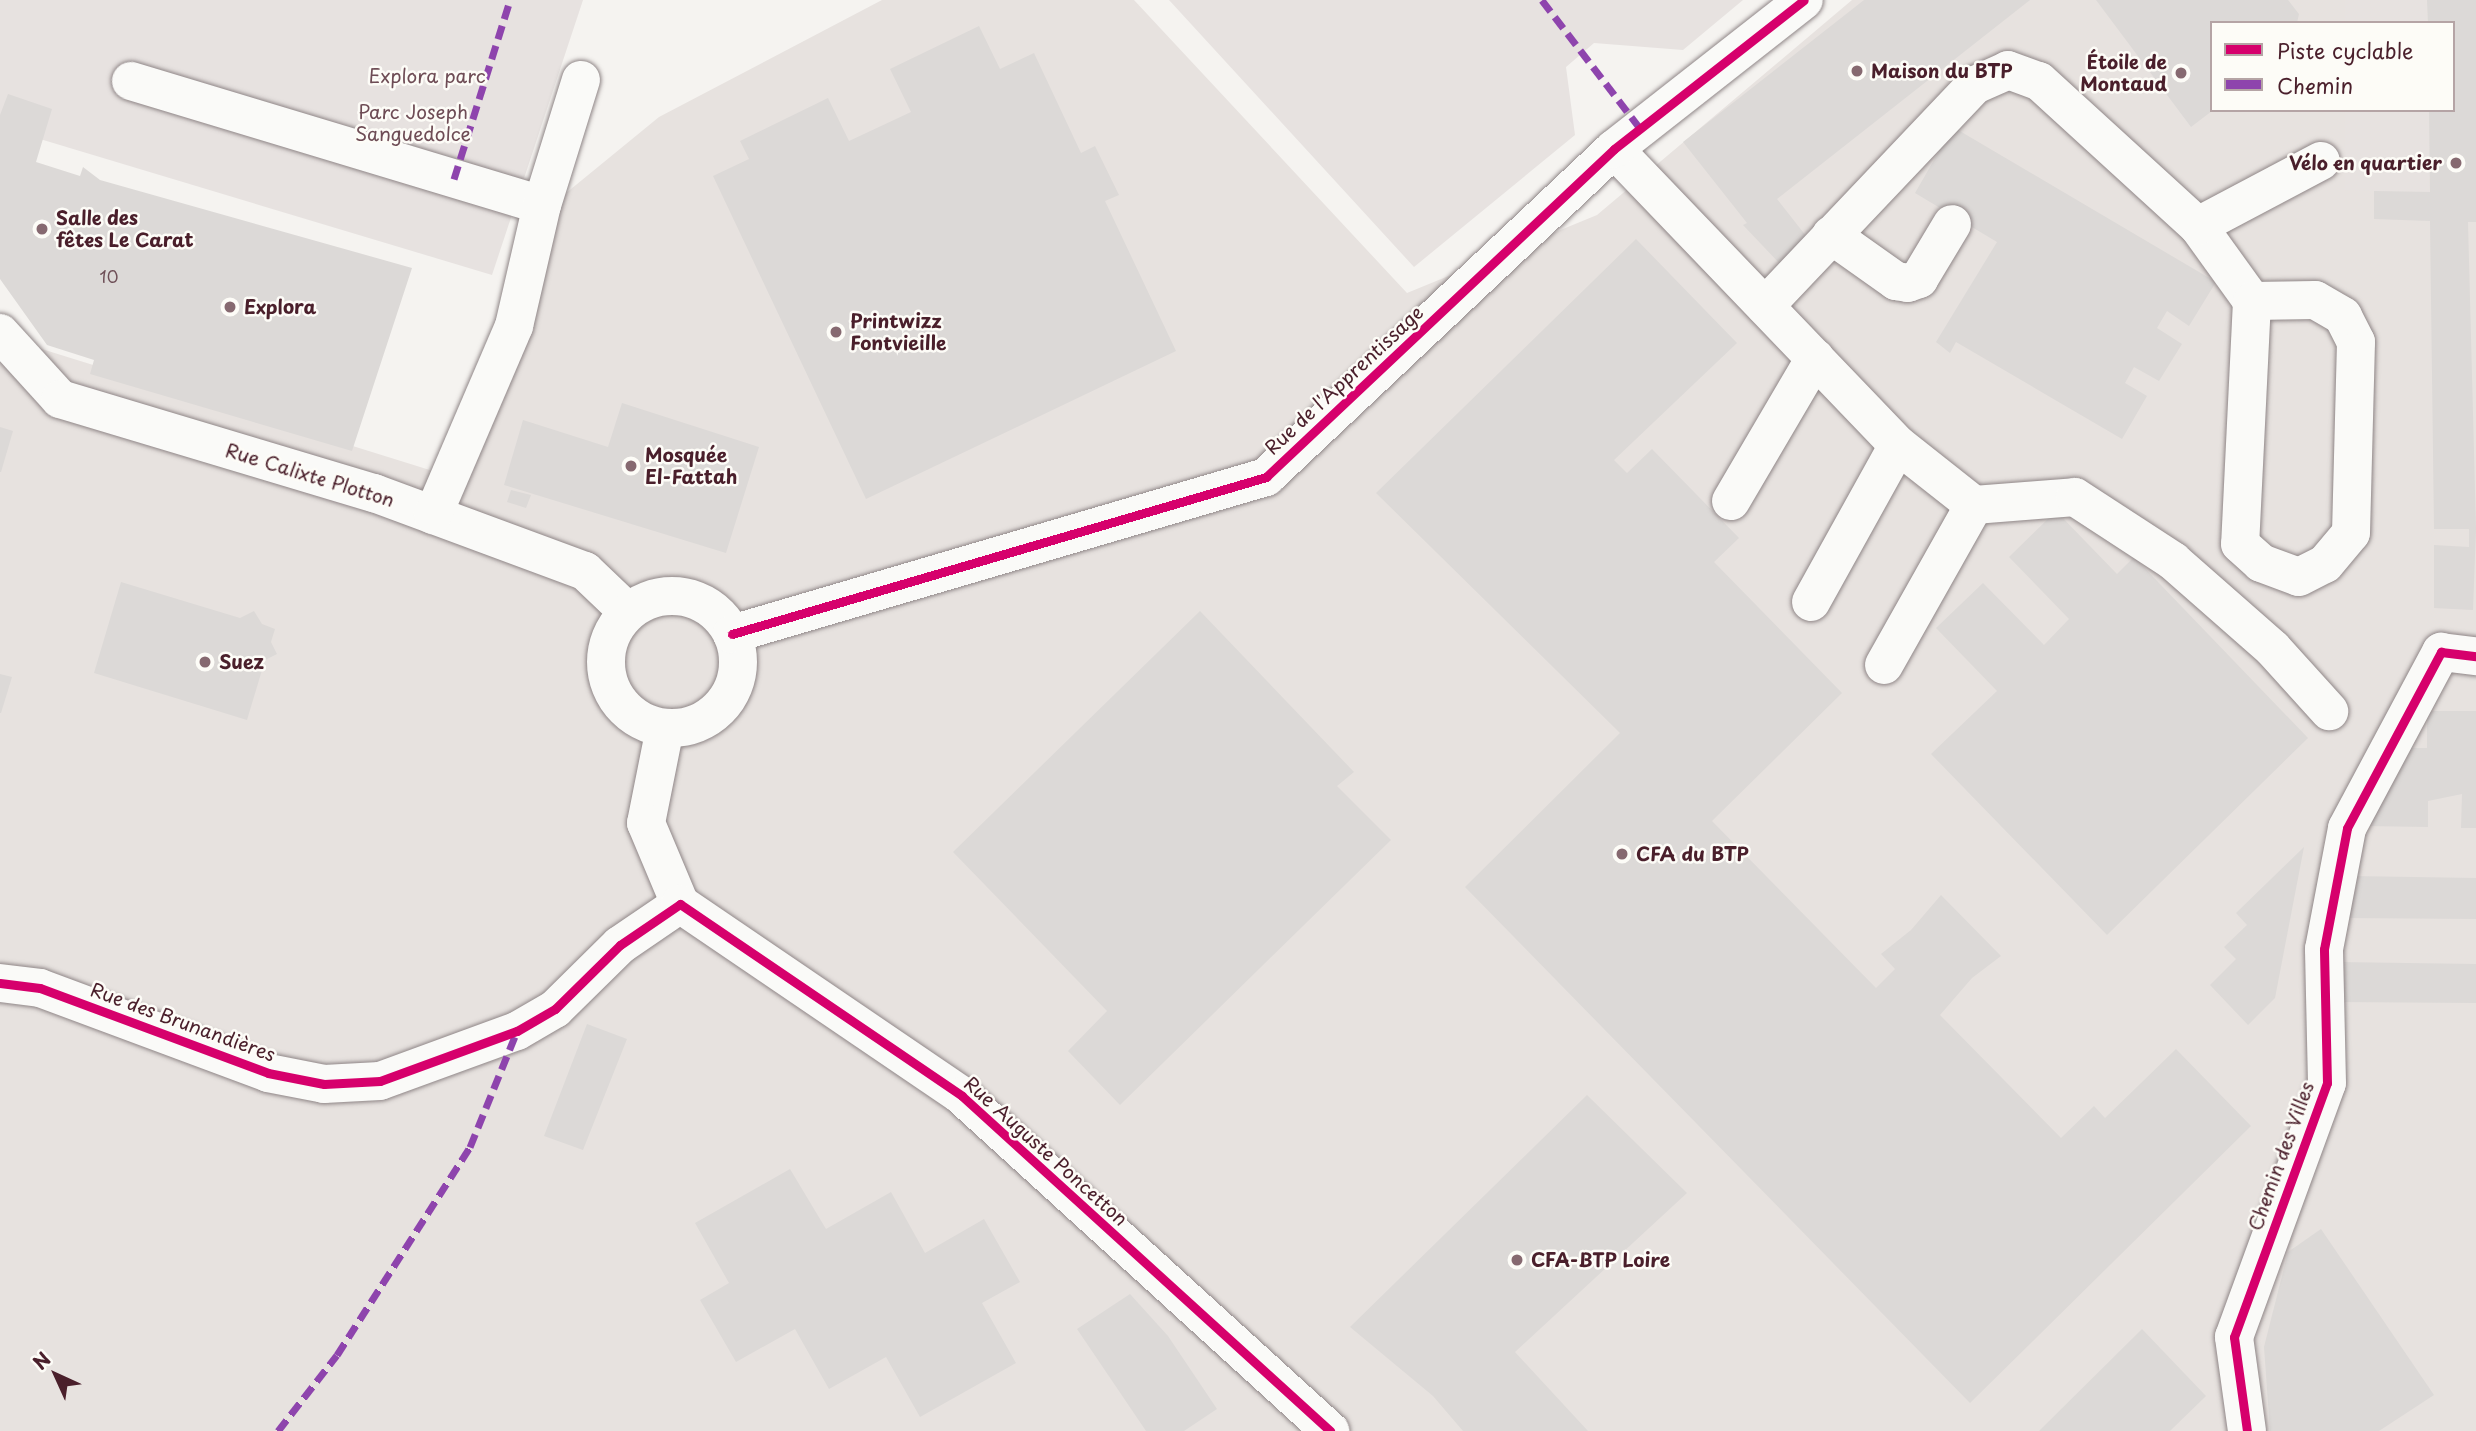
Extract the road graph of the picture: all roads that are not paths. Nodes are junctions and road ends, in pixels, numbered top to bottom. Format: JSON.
{"nodes":[{"id":1,"x":1804,"y":0,"type":"edge"},
{"id":2,"x":581,"y":80,"type":"dead end"},
{"id":3,"x":131,"y":82,"type":"dead end"},
{"id":4,"x":1614,"y":149,"type":"junction"},
{"id":5,"x":2321,"y":161,"type":"dead end"},
{"id":6,"x":542,"y":205,"type":"junction"},
{"id":7,"x":1952,"y":224,"type":"dead end"},
{"id":8,"x":2199,"y":226,"type":"junction"},
{"id":9,"x":1831,"y":235,"type":"junction"},
{"id":10,"x":2252,"y":301,"type":"junction"},
{"id":11,"x":1765,"y":306,"type":"junction"},
{"id":12,"x":0,"y":333,"type":"edge"},
{"id":13,"x":1815,"y":358,"type":"junction"},
{"id":14,"x":1898,"y":445,"type":"junction"},
{"id":15,"x":1731,"y":501,"type":"dead end"},
{"id":16,"x":1974,"y":505,"type":"junction"},
{"id":17,"x":433,"y":515,"type":"junction"},
{"id":18,"x":1811,"y":601,"type":"dead end"},
{"id":19,"x":628,"y":612,"type":"junction"},
{"id":20,"x":732,"y":634,"type":"junction"},
{"id":21,"x":2476,"y":656,"type":"edge"},
{"id":22,"x":1884,"y":665,"type":"dead end"},
{"id":23,"x":2329,"y":711,"type":"dead end"},
{"id":24,"x":664,"y":728,"type":"junction"},
{"id":25,"x":680,"y":904,"type":"junction"},
{"id":26,"x":0,"y":983,"type":"edge"},
{"id":27,"x":1330,"y":1431,"type":"edge"},
{"id":28,"x":2247,"y":1431,"type":"edge"}],
"edges":[{"from":1,"to":4,"type":"street","name":"Rue de l'Apprentissage"},
{"from":2,"to":6,"type":"street"},
{"from":3,"to":6,"type":"street"},
{"from":4,"to":11,"type":"street"},
{"from":4,"to":20,"type":"street","name":"Rue de l'Apprentissage"},
{"from":5,"to":8,"type":"street"},
{"from":6,"to":17,"type":"street"},
{"from":7,"to":9,"type":"street"},
{"from":8,"to":9,"type":"street"},
{"from":8,"to":10,"type":"street"},
{"from":9,"to":11,"type":"street"},
{"from":10,"to":10,"type":"street"},
{"from":11,"to":13,"type":"street"},
{"from":12,"to":17,"type":"street","name":"Rue Calixte Plotton"},
{"from":13,"to":14,"type":"street"},
{"from":13,"to":15,"type":"street"},
{"from":14,"to":16,"type":"street"},
{"from":14,"to":18,"type":"street"},
{"from":16,"to":22,"type":"street"},
{"from":16,"to":23,"type":"street"},
{"from":17,"to":19,"type":"street","name":"Rue Calixte Plotton"},
{"from":19,"to":20,"type":"street"},
{"from":19,"to":24,"type":"street"},
{"from":20,"to":24,"type":"street"},
{"from":21,"to":28,"type":"street","name":"Chemin des Villes"},
{"from":24,"to":25,"type":"street"},
{"from":25,"to":26,"type":"street","name":"Rue des Brunandières"},
{"from":25,"to":27,"type":"street","name":"Rue Auguste Poncetton"}]}
